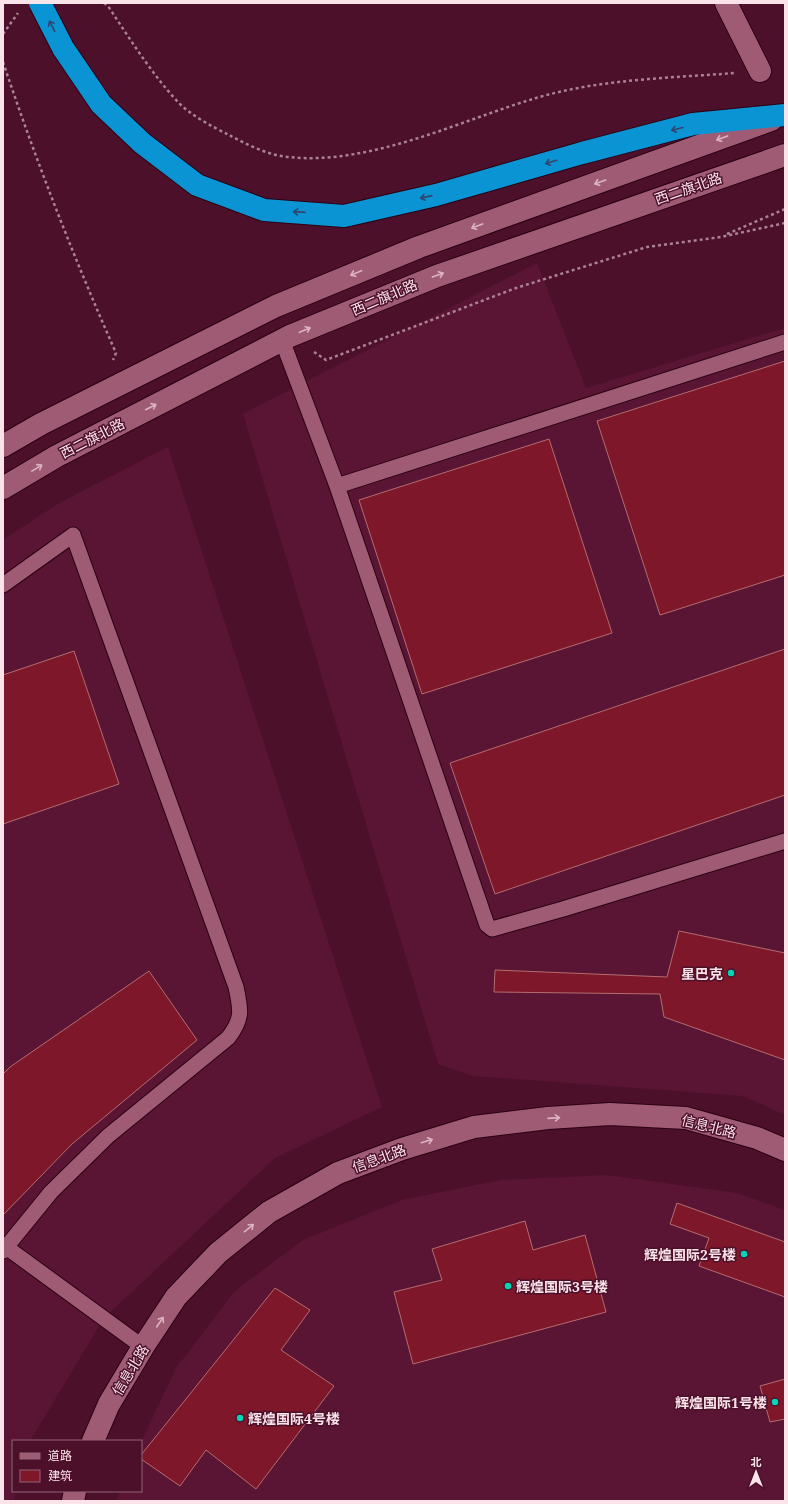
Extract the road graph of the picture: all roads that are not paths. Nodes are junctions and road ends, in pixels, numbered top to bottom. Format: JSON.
{"nodes":[{"id":1,"x":40,"y":3,"type":"edge"},
{"id":2,"x":726,"y":3,"type":"edge"},
{"id":3,"x":760,"y":71,"type":"road end"},
{"id":4,"x":785,"y":115,"type":"edge"},
{"id":5,"x":785,"y":154,"type":"edge"},
{"id":6,"x":286,"y":338,"type":"junction"},
{"id":7,"x":785,"y":342,"type":"edge"},
{"id":8,"x":3,"y":446,"type":"edge"},
{"id":9,"x":337,"y":486,"type":"junction"},
{"id":10,"x":3,"y":488,"type":"edge"},
{"id":11,"x":3,"y":585,"type":"edge"},
{"id":12,"x":785,"y":841,"type":"edge"},
{"id":13,"x":785,"y":1150,"type":"edge"},
{"id":14,"x":4,"y":1249,"type":"edge"},
{"id":15,"x":143,"y":1347,"type":"junction"},
{"id":16,"x":93,"y":1440,"type":"edge"}],
"edges":[{"from":4,"to":1,"type":"highway","one_way":true,"bridge":true},
{"from":2,"to":3,"type":"main road"},
{"from":4,"to":8,"type":"main road","one_way":true},
{"from":6,"to":5,"type":"main road","name":"西二旗北路","one_way":true},
{"from":6,"to":9,"type":"lane"},
{"from":10,"to":6,"type":"main road","name":"西二旗北路","one_way":true},
{"from":7,"to":9,"type":"lane"},
{"from":9,"to":12,"type":"lane"},
{"from":11,"to":14,"type":"lane"},
{"from":15,"to":13,"type":"main road","name":"信息北路","one_way":true},
{"from":14,"to":15,"type":"lane"},
{"from":15,"to":16,"type":"main road","name":"信息北路"}]}
